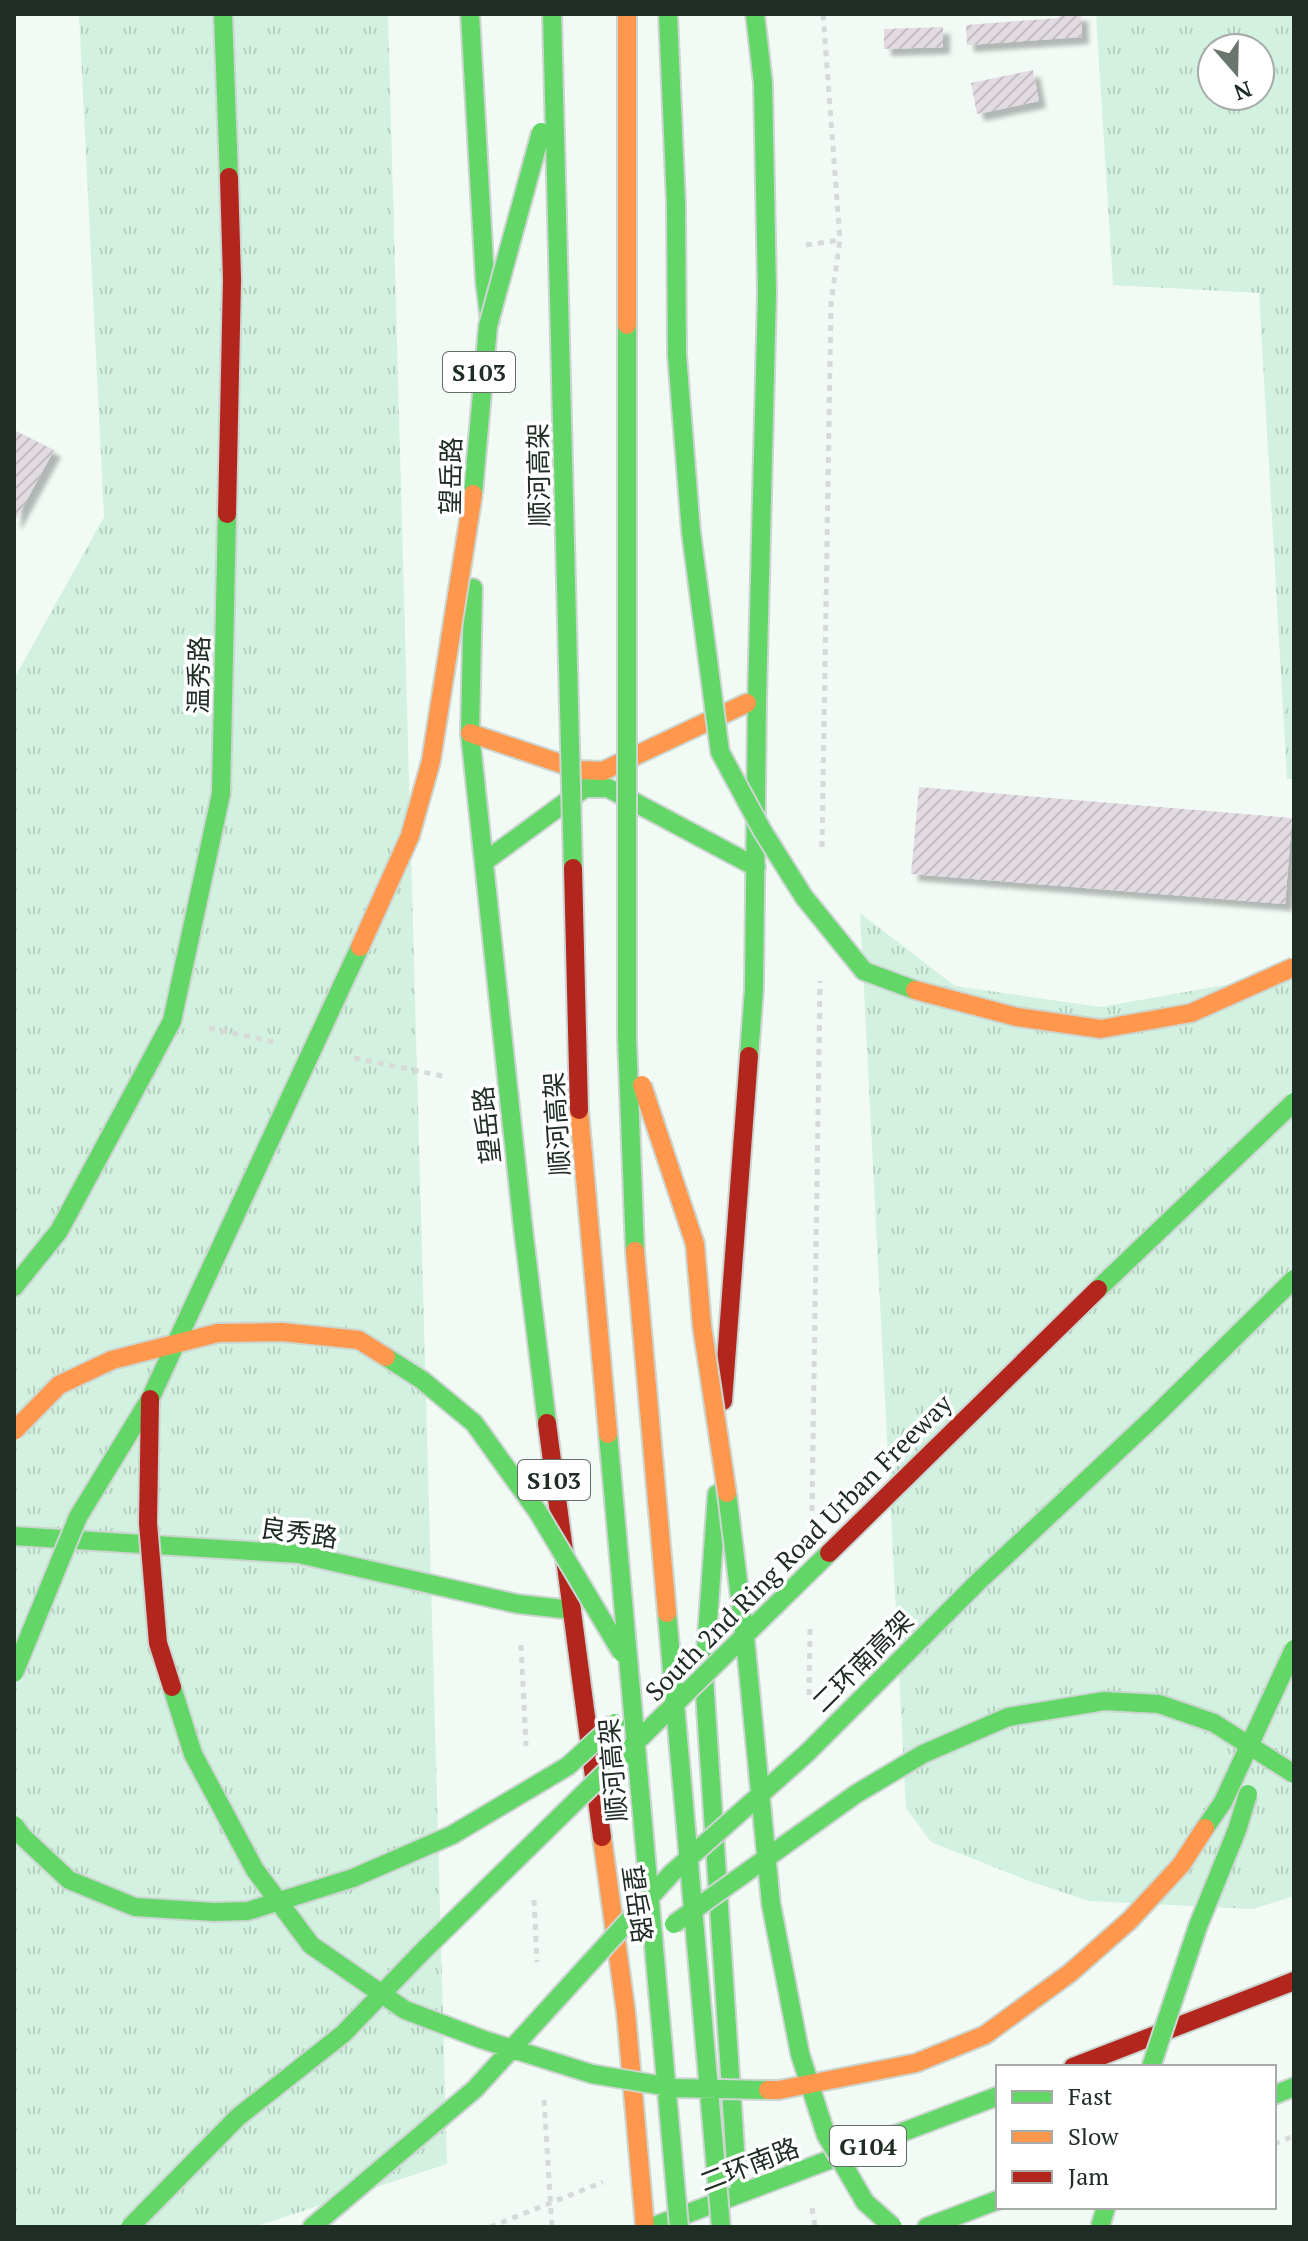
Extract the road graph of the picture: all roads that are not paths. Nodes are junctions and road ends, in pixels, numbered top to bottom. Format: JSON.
{"nodes":[{"id":1,"x":223,"y":14,"type":"edge"},
{"id":2,"x":470,"y":14,"type":"edge"},
{"id":3,"x":552,"y":14,"type":"edge"},
{"id":4,"x":627,"y":14,"type":"edge"},
{"id":5,"x":668,"y":14,"type":"edge"},
{"id":6,"x":755,"y":14,"type":"edge"},
{"id":7,"x":554,"y":86,"type":"junction"},
{"id":8,"x":757,"y":699,"type":"junction"},
{"id":9,"x":470,"y":733,"type":"junction"},
{"id":10,"x":484,"y":862,"type":"junction"},
{"id":11,"x":756,"y":867,"type":"junction"},
{"id":12,"x":1294,"y":967,"type":"edge"},
{"id":13,"x":627,"y":1038,"type":"junction"},
{"id":14,"x":1294,"y":1102,"type":"edge"},
{"id":15,"x":1294,"y":1279,"type":"edge"},
{"id":16,"x":14,"y":1287,"type":"edge"},
{"id":17,"x":150,"y":1399,"type":"junction"},
{"id":18,"x":14,"y":1431,"type":"edge"},
{"id":19,"x":14,"y":1536,"type":"edge"},
{"id":20,"x":818,"y":1564,"type":"junction"},
{"id":21,"x":572,"y":1610,"type":"junction"},
{"id":22,"x":1293,"y":1652,"type":"edge"},
{"id":23,"x":628,"y":1663,"type":"junction"},
{"id":24,"x":14,"y":1673,"type":"edge"},
{"id":25,"x":1294,"y":1774,"type":"edge"},
{"id":26,"x":14,"y":1825,"type":"edge"},
{"id":27,"x":605,"y":1981,"type":"dead end"},
{"id":28,"x":1294,"y":1981,"type":"edge"},
{"id":29,"x":581,"y":2000,"type":"dead end"},
{"id":30,"x":1078,"y":2065,"type":"edge"},
{"id":31,"x":1152,"y":2065,"type":"edge"},
{"id":32,"x":475,"y":2089,"type":"junction"},
{"id":33,"x":996,"y":2097,"type":"edge"},
{"id":34,"x":996,"y":2201,"type":"edge"},
{"id":35,"x":739,"y":2204,"type":"junction"},
{"id":36,"x":130,"y":2227,"type":"edge"},
{"id":37,"x":312,"y":2227,"type":"edge"},
{"id":38,"x":645,"y":2227,"type":"edge"},
{"id":39,"x":652,"y":2227,"type":"edge"},
{"id":40,"x":679,"y":2227,"type":"edge"},
{"id":41,"x":721,"y":2227,"type":"edge"},
{"id":42,"x":893,"y":2227,"type":"edge"},
{"id":43,"x":927,"y":2227,"type":"edge"}],
"edges":[{"from":1,"to":16,"type":"main road","name":"温秀路"},
{"from":2,"to":9,"type":"main road","name":"望岳路","number":"S103"},
{"from":3,"to":7,"type":"main road","name":"顺河高架","bridge":true},
{"from":4,"to":13,"type":"main road","bridge":true},
{"from":5,"to":12,"type":"main road","bridge":true},
{"from":6,"to":8,"type":"main road"},
{"from":7,"to":17,"type":"main road","bridge":true},
{"from":7,"to":23,"type":"main road","name":"顺河高架","bridge":true},
{"from":8,"to":9,"type":"main road"},
{"from":8,"to":11,"type":"main road"},
{"from":9,"to":10,"type":"main road","name":"望岳路","number":"S103"},
{"from":10,"to":11,"type":"main road"},
{"from":10,"to":21,"type":"main road","name":"望岳路","number":"S103"},
{"from":11,"to":35,"type":"main road"},
{"from":13,"to":41,"type":"main road","bridge":true},
{"from":13,"to":42,"type":"main road","bridge":true},
{"from":14,"to":20,"type":"main road","name":"South 2nd Ring Road Urban Freeway","bridge":true},
{"from":15,"to":32,"type":"main road","name":"二环南高架","bridge":true},
{"from":17,"to":22,"type":"main road","bridge":true},
{"from":17,"to":24,"type":"main road","bridge":true},
{"from":18,"to":23,"type":"main road","bridge":true},
{"from":19,"to":21,"type":"main road","name":"良秀路"},
{"from":20,"to":26,"type":"main road","bridge":true},
{"from":20,"to":36,"type":"main road","name":"South 2nd Ring Road Urban Freeway","bridge":true},
{"from":21,"to":38,"type":"main road","name":"望岳路","number":"S103"},
{"from":22,"to":31,"type":"main road","bridge":true},
{"from":23,"to":40,"type":"main road","name":"顺河高架","bridge":true},
{"from":25,"to":27,"type":"main road","bridge":true},
{"from":28,"to":30,"type":"main road"},
{"from":29,"to":32,"type":"main road","bridge":true},
{"from":32,"to":37,"type":"main road"},
{"from":33,"to":35,"type":"main road","name":"二环南路","number":"G104"},
{"from":34,"to":43,"type":"main road"},
{"from":35,"to":39,"type":"main road","name":"二环南路","number":"G104"}]}
